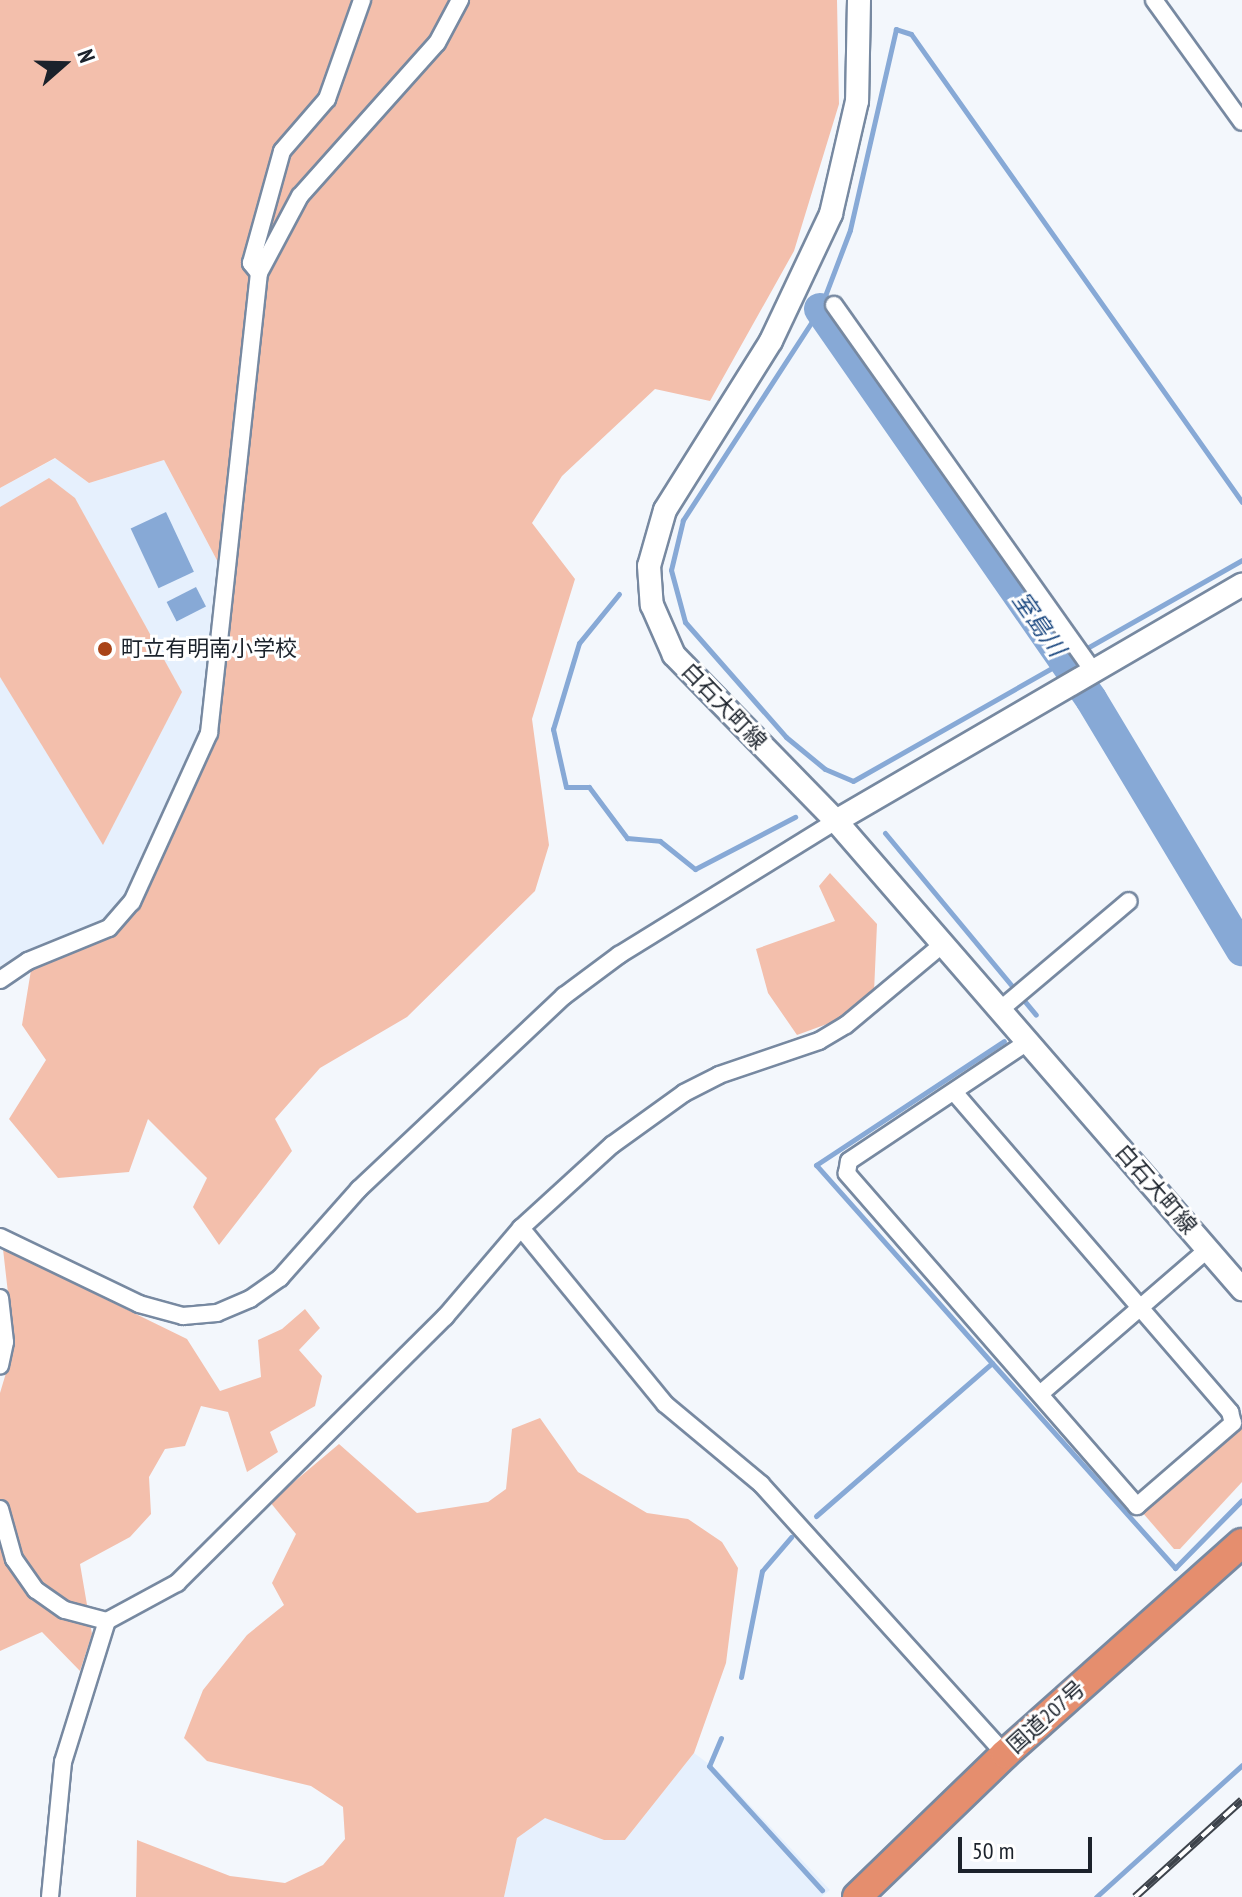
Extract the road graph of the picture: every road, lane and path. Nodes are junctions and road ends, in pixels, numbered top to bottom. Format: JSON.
{"nodes":[{"id":1,"x":362,"y":0,"type":"edge"},
{"id":2,"x":460,"y":0,"type":"edge"},
{"id":3,"x":859,"y":0,"type":"edge"},
{"id":4,"x":1154,"y":0,"type":"edge"},
{"id":5,"x":1242,"y":122,"type":"edge"},
{"id":6,"x":259,"y":273,"type":"junction"},
{"id":7,"x":834,"y":305,"type":"dead end"},
{"id":8,"x":1242,"y":585,"type":"edge"},
{"id":9,"x":1085,"y":659,"type":"junction"},
{"id":10,"x":836,"y":821,"type":"junction"},
{"id":11,"x":1129,"y":901,"type":"dead end"},
{"id":12,"x":944,"y":943,"type":"junction"},
{"id":13,"x":0,"y":980,"type":"edge"},
{"id":14,"x":1013,"y":999,"type":"junction"},
{"id":15,"x":1029,"y":1041,"type":"junction"},
{"id":16,"x":954,"y":1092,"type":"junction"},
{"id":17,"x":521,"y":1228,"type":"junction"},
{"id":18,"x":0,"y":1237,"type":"edge"},
{"id":19,"x":1208,"y":1249,"type":"junction"},
{"id":20,"x":1242,"y":1289,"type":"edge"},
{"id":21,"x":0,"y":1298,"type":"edge"},
{"id":22,"x":1140,"y":1308,"type":"junction"},
{"id":23,"x":0,"y":1365,"type":"edge"},
{"id":24,"x":1040,"y":1394,"type":"junction"},
{"id":25,"x":0,"y":1509,"type":"edge"},
{"id":26,"x":1242,"y":1543,"type":"edge"},
{"id":27,"x":107,"y":1621,"type":"junction"},
{"id":28,"x":1005,"y":1754,"type":"junction"},
{"id":29,"x":50,"y":1897,"type":"edge"},
{"id":30,"x":857,"y":1897,"type":"edge"}],
"edges":[{"from":1,"to":6,"type":"street"},
{"from":2,"to":6,"type":"street"},
{"from":3,"to":10,"type":"main road","name":"白石大町線"},
{"from":4,"to":5,"type":"street"},
{"from":6,"to":13,"type":"street"},
{"from":7,"to":9,"type":"street"},
{"from":8,"to":9,"type":"main road"},
{"from":9,"to":10,"type":"main road"},
{"from":10,"to":12,"type":"main road","name":"白石大町線"},
{"from":10,"to":18,"type":"street"},
{"from":11,"to":14,"type":"street"},
{"from":12,"to":14,"type":"main road","name":"白石大町線"},
{"from":12,"to":17,"type":"street"},
{"from":14,"to":15,"type":"main road","name":"白石大町線"},
{"from":15,"to":16,"type":"street"},
{"from":15,"to":19,"type":"main road","name":"白石大町線"},
{"from":16,"to":22,"type":"street"},
{"from":16,"to":24,"type":"street"},
{"from":17,"to":27,"type":"street"},
{"from":17,"to":28,"type":"street"},
{"from":19,"to":20,"type":"main road","name":"白石大町線"},
{"from":19,"to":22,"type":"street"},
{"from":21,"to":23,"type":"street"},
{"from":22,"to":24,"type":"street"},
{"from":22,"to":24,"type":"street"},
{"from":25,"to":27,"type":"street"},
{"from":26,"to":28,"type":"highway","name":"国道207号"},
{"from":27,"to":29,"type":"street"},
{"from":28,"to":30,"type":"highway","name":"国道207号"}]}
